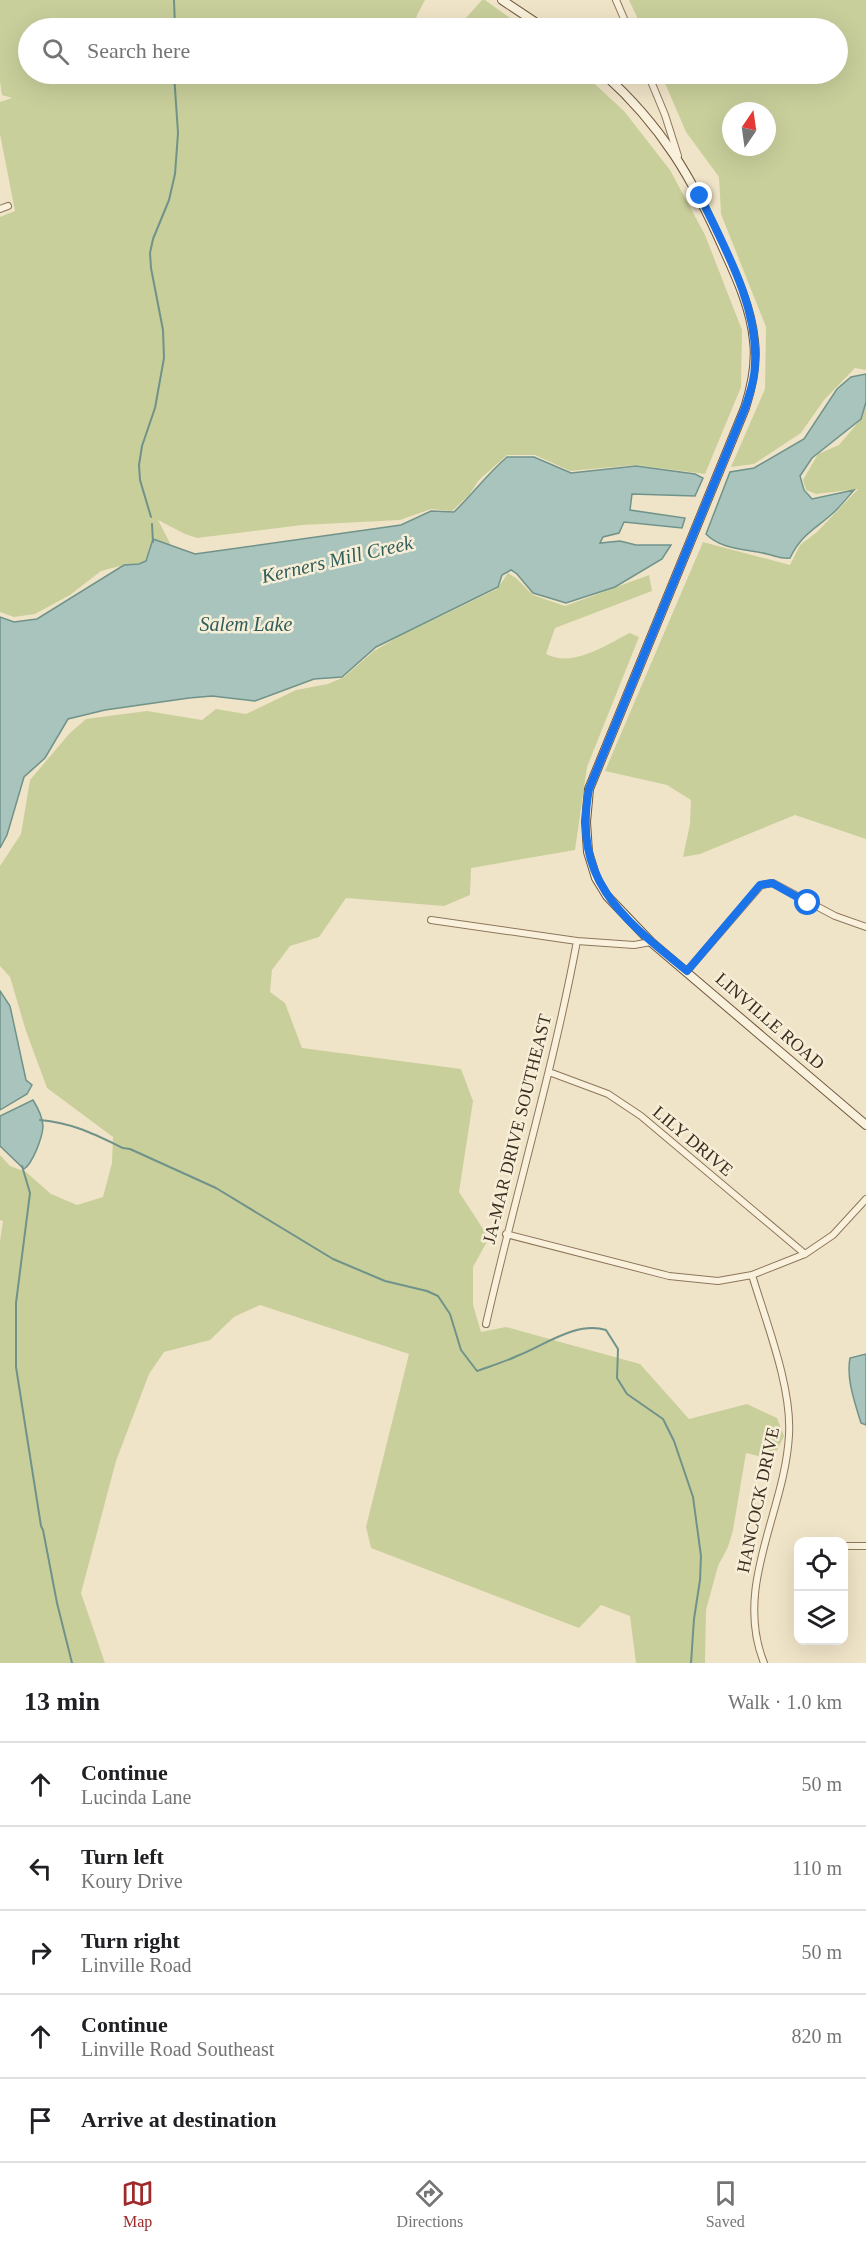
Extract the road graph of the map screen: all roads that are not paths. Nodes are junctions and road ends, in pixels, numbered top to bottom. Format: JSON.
{"nodes":[{"id":1,"x":502,"y":0,"type":"edge"},
{"id":2,"x":616,"y":0,"type":"edge"},
{"id":3,"x":529,"y":18,"type":"edge"},
{"id":4,"x":624,"y":18,"type":"edge"},
{"id":5,"x":614,"y":84,"type":"edge"},
{"id":6,"x":652,"y":84,"type":"edge"},
{"id":7,"x":679,"y":160,"type":"junction"},
{"id":8,"x":8,"y":206,"type":"dead end"},
{"id":9,"x":0,"y":208,"type":"edge"},
{"id":10,"x":431,"y":920,"type":"dead end"},
{"id":11,"x":866,"y":927,"type":"edge"},
{"id":12,"x":577,"y":941,"type":"junction"},
{"id":13,"x":651,"y":942,"type":"junction"},
{"id":14,"x":687,"y":971,"type":"junction"},
{"id":15,"x":549,"y":1072,"type":"junction"},
{"id":16,"x":866,"y":1125,"type":"edge"},
{"id":17,"x":866,"y":1199,"type":"edge"},
{"id":18,"x":507,"y":1234,"type":"junction"},
{"id":19,"x":805,"y":1254,"type":"junction"},
{"id":20,"x":752,"y":1275,"type":"junction"},
{"id":21,"x":486,"y":1324,"type":"dead end"},
{"id":22,"x":848,"y":1546,"type":"edge"},
{"id":23,"x":866,"y":1546,"type":"edge"},
{"id":24,"x":764,"y":1663,"type":"edge"}],
"edges":[{"from":1,"to":3,"type":"main road"},
{"from":2,"to":4,"type":"street"},
{"from":5,"to":7,"type":"main road","name":"LINVILLE ROAD"},
{"from":6,"to":7,"type":"street"},
{"from":7,"to":13,"type":"main road","name":"LINVILLE ROAD"},
{"from":8,"to":9,"type":"street"},
{"from":10,"to":12,"type":"street"},
{"from":11,"to":14,"type":"street"},
{"from":12,"to":13,"type":"street"},
{"from":12,"to":15,"type":"street","name":"JA-MAR DRIVE SOUTHEAST"},
{"from":13,"to":14,"type":"main road","name":"LINVILLE ROAD"},
{"from":14,"to":16,"type":"main road","name":"LINVILLE ROAD"},
{"from":15,"to":18,"type":"street","name":"JA-MAR DRIVE SOUTHEAST"},
{"from":15,"to":19,"type":"street","name":"LILY DRIVE"},
{"from":17,"to":19,"type":"street"},
{"from":18,"to":20,"type":"street"},
{"from":18,"to":21,"type":"street","name":"JA-MAR DRIVE SOUTHEAST"},
{"from":19,"to":20,"type":"street"},
{"from":20,"to":24,"type":"street","name":"HANCOCK DRIVE"},
{"from":22,"to":23,"type":"street"}]}
